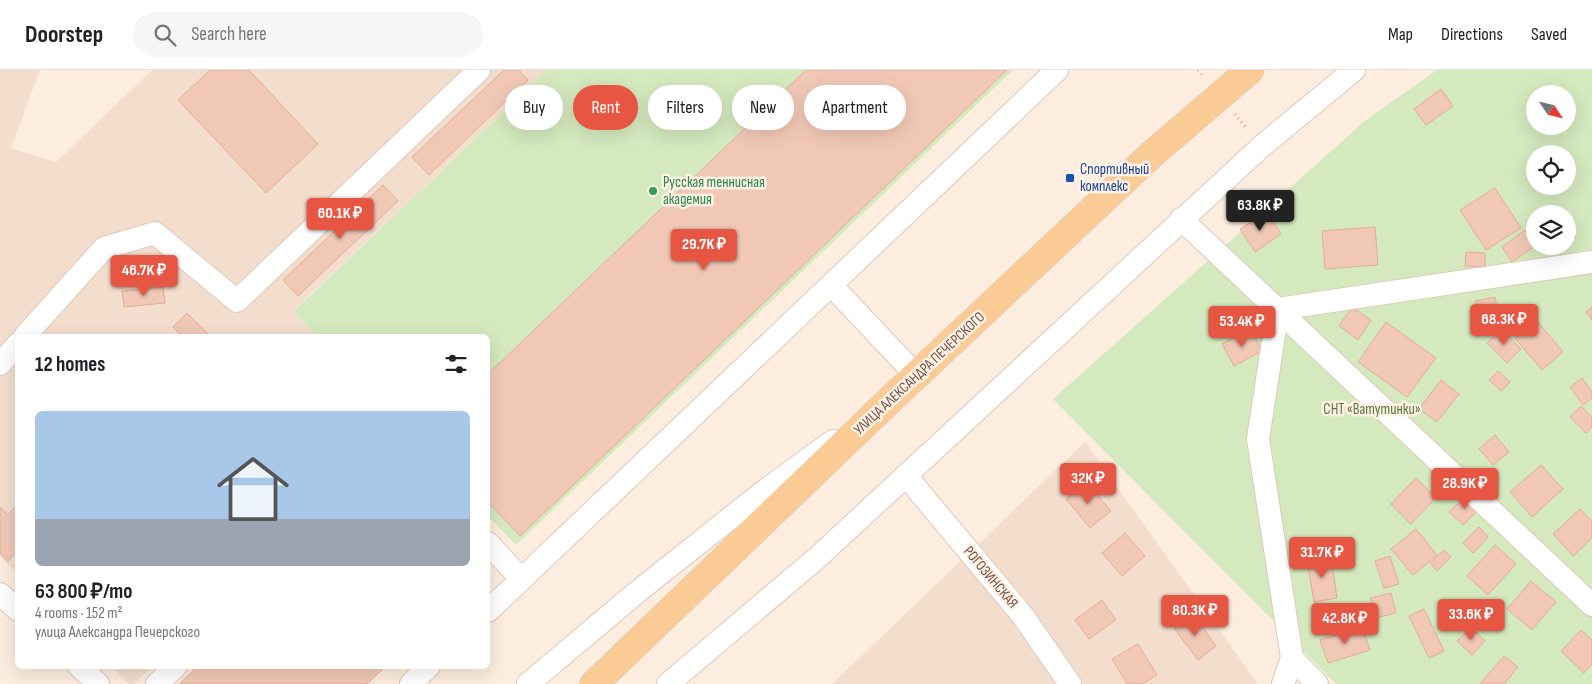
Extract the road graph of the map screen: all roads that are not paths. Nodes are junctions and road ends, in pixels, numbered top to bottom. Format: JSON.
{"nodes":[{"id":1,"x":479,"y":70,"type":"edge"},
{"id":2,"x":1057,"y":70,"type":"edge"},
{"id":3,"x":1250,"y":70,"type":"edge"},
{"id":4,"x":1354,"y":70,"type":"edge"},
{"id":5,"x":1181,"y":219,"type":"junction"},
{"id":6,"x":1592,"y":262,"type":"edge"},
{"id":7,"x":831,"y":285,"type":"junction"},
{"id":8,"x":1278,"y":309,"type":"junction"},
{"id":9,"x":27,"y":334,"type":"edge"},
{"id":10,"x":15,"y":347,"type":"edge"},
{"id":11,"x":0,"y":364,"type":"edge"},
{"id":12,"x":916,"y":375,"type":"junction"},
{"id":13,"x":892,"y":398,"type":"junction"},
{"id":14,"x":906,"y":475,"type":"junction"},
{"id":15,"x":490,"y":545,"type":"edge"},
{"id":16,"x":521,"y":579,"type":"junction"},
{"id":17,"x":0,"y":594,"type":"edge"},
{"id":18,"x":1592,"y":605,"type":"edge"},
{"id":19,"x":15,"y":607,"type":"edge"},
{"id":20,"x":490,"y":609,"type":"edge"},
{"id":21,"x":1292,"y":658,"type":"junction"},
{"id":22,"x":82,"y":669,"type":"edge"},
{"id":23,"x":173,"y":669,"type":"edge"},
{"id":24,"x":426,"y":669,"type":"edge"},
{"id":25,"x":98,"y":684,"type":"edge"},
{"id":26,"x":157,"y":684,"type":"edge"},
{"id":27,"x":411,"y":684,"type":"edge"},
{"id":28,"x":528,"y":684,"type":"edge"},
{"id":29,"x":594,"y":684,"type":"edge"},
{"id":30,"x":668,"y":684,"type":"edge"},
{"id":31,"x":1070,"y":684,"type":"edge"},
{"id":32,"x":1283,"y":684,"type":"edge"},
{"id":33,"x":1318,"y":684,"type":"edge"}],
"edges":[{"from":1,"to":9,"type":"street"},
{"from":2,"to":7,"type":"street"},
{"from":3,"to":12,"type":"main road","name":"УЛИЦА АЛЕКСАНДРА ПЕЧЕРСКОГО"},
{"from":4,"to":5,"type":"street"},
{"from":5,"to":8,"type":"street"},
{"from":5,"to":14,"type":"street"},
{"from":6,"to":8,"type":"street"},
{"from":7,"to":12,"type":"street"},
{"from":7,"to":16,"type":"street"},
{"from":8,"to":18,"type":"street"},
{"from":8,"to":21,"type":"street"},
{"from":10,"to":11,"type":"street"},
{"from":12,"to":13,"type":"main road","name":"УЛИЦА АЛЕКСАНДРА ПЕЧЕРСКОГО"},
{"from":13,"to":28,"type":"street"},
{"from":13,"to":29,"type":"main road","name":"УЛИЦА АЛЕКСАНДРА ПЕЧЕРСКОГО"},
{"from":14,"to":30,"type":"street"},
{"from":14,"to":31,"type":"street","name":"РОГОЗИНСКАЯ"},
{"from":15,"to":16,"type":"street"},
{"from":16,"to":20,"type":"street"},
{"from":17,"to":19,"type":"street"},
{"from":21,"to":32,"type":"street"},
{"from":21,"to":33,"type":"street"},
{"from":22,"to":25,"type":"street"},
{"from":23,"to":26,"type":"street"},
{"from":24,"to":27,"type":"street"}]}
